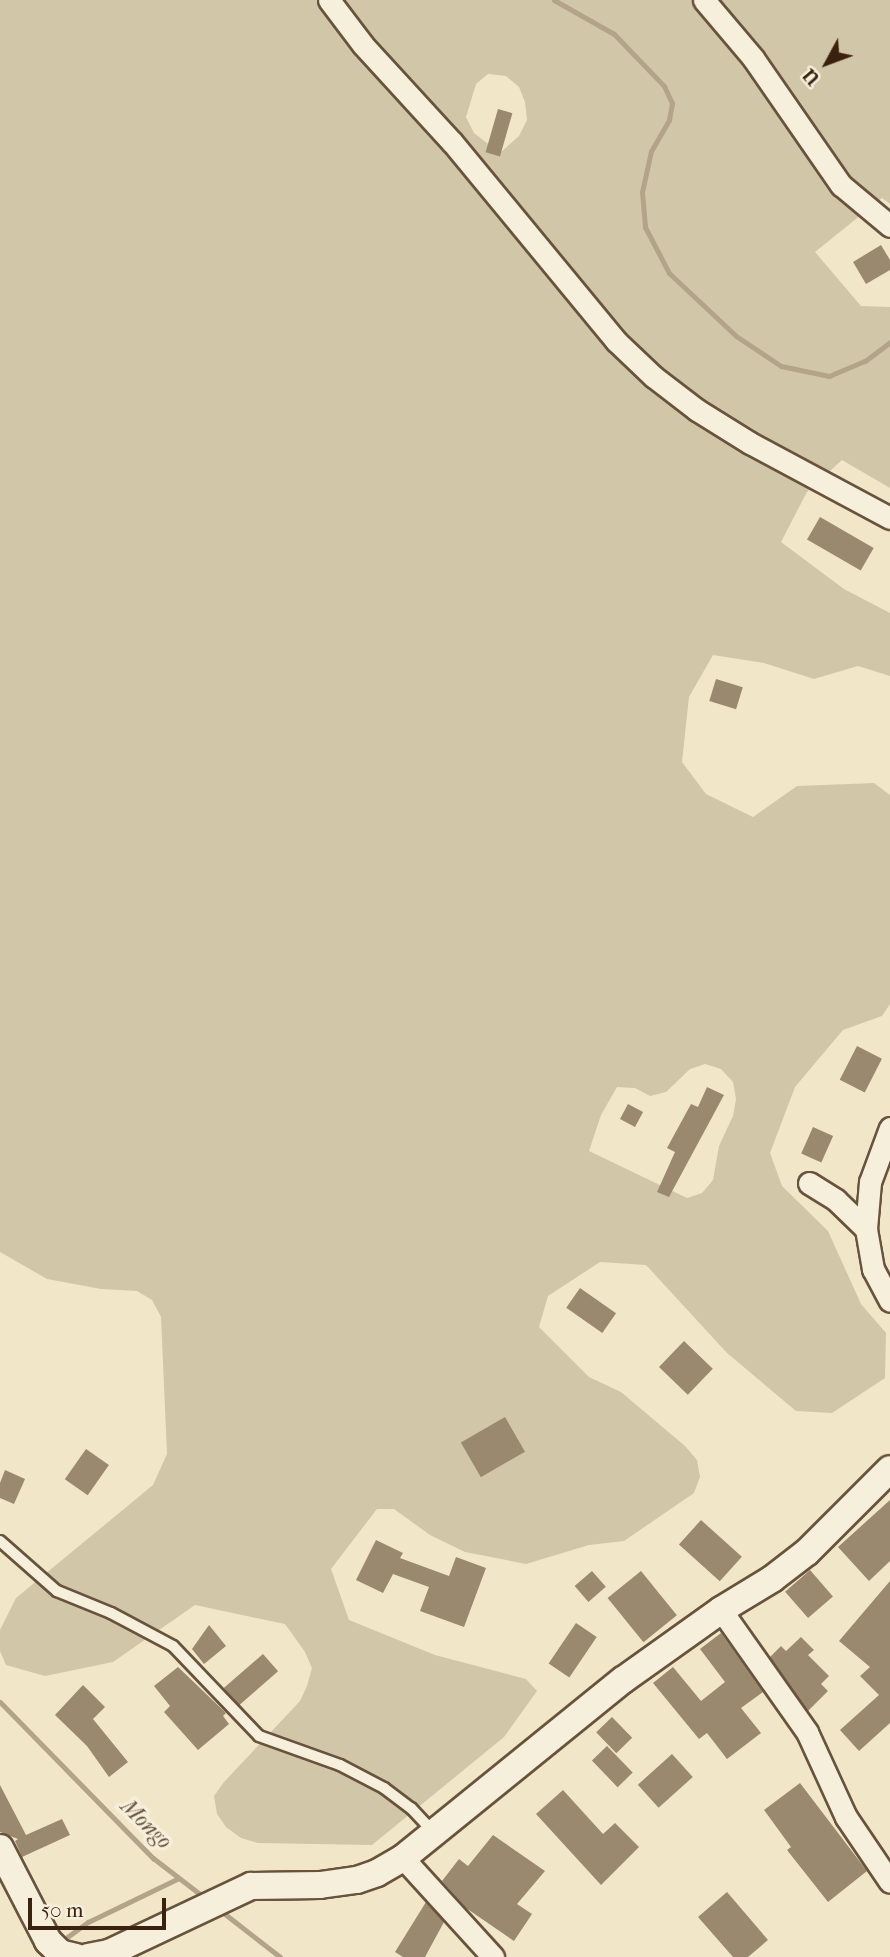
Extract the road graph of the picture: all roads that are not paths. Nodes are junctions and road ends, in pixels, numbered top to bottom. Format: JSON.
{"nodes":[{"id":1,"x":329,"y":0,"type":"edge"},
{"id":2,"x":704,"y":0,"type":"edge"},
{"id":3,"x":890,"y":226,"type":"edge"},
{"id":4,"x":890,"y":518,"type":"edge"},
{"id":5,"x":890,"y":1128,"type":"edge"},
{"id":6,"x":809,"y":1183,"type":"dead end"},
{"id":7,"x":866,"y":1228,"type":"junction"},
{"id":8,"x":890,"y":1301,"type":"edge"},
{"id":9,"x":890,"y":1469,"type":"edge"},
{"id":10,"x":0,"y":1541,"type":"edge"},
{"id":11,"x":721,"y":1610,"type":"junction"},
{"id":12,"x":434,"y":1833,"type":"junction"},
{"id":13,"x":0,"y":1848,"type":"edge"},
{"id":14,"x":403,"y":1858,"type":"junction"},
{"id":15,"x":890,"y":1882,"type":"edge"},
{"id":16,"x":60,"y":1952,"type":"edge"},
{"id":17,"x":88,"y":1957,"type":"edge"},
{"id":18,"x":493,"y":1957,"type":"edge"}],
"edges":[{"from":1,"to":4,"type":"street"},
{"from":2,"to":3,"type":"street"},
{"from":5,"to":7,"type":"street"},
{"from":6,"to":7,"type":"street"},
{"from":7,"to":8,"type":"street"},
{"from":9,"to":11,"type":"street"},
{"from":10,"to":12,"type":"lane"},
{"from":11,"to":12,"type":"street"},
{"from":11,"to":15,"type":"street"},
{"from":12,"to":14,"type":"street"},
{"from":13,"to":16,"type":"street"},
{"from":14,"to":17,"type":"street"},
{"from":14,"to":18,"type":"street"}]}
